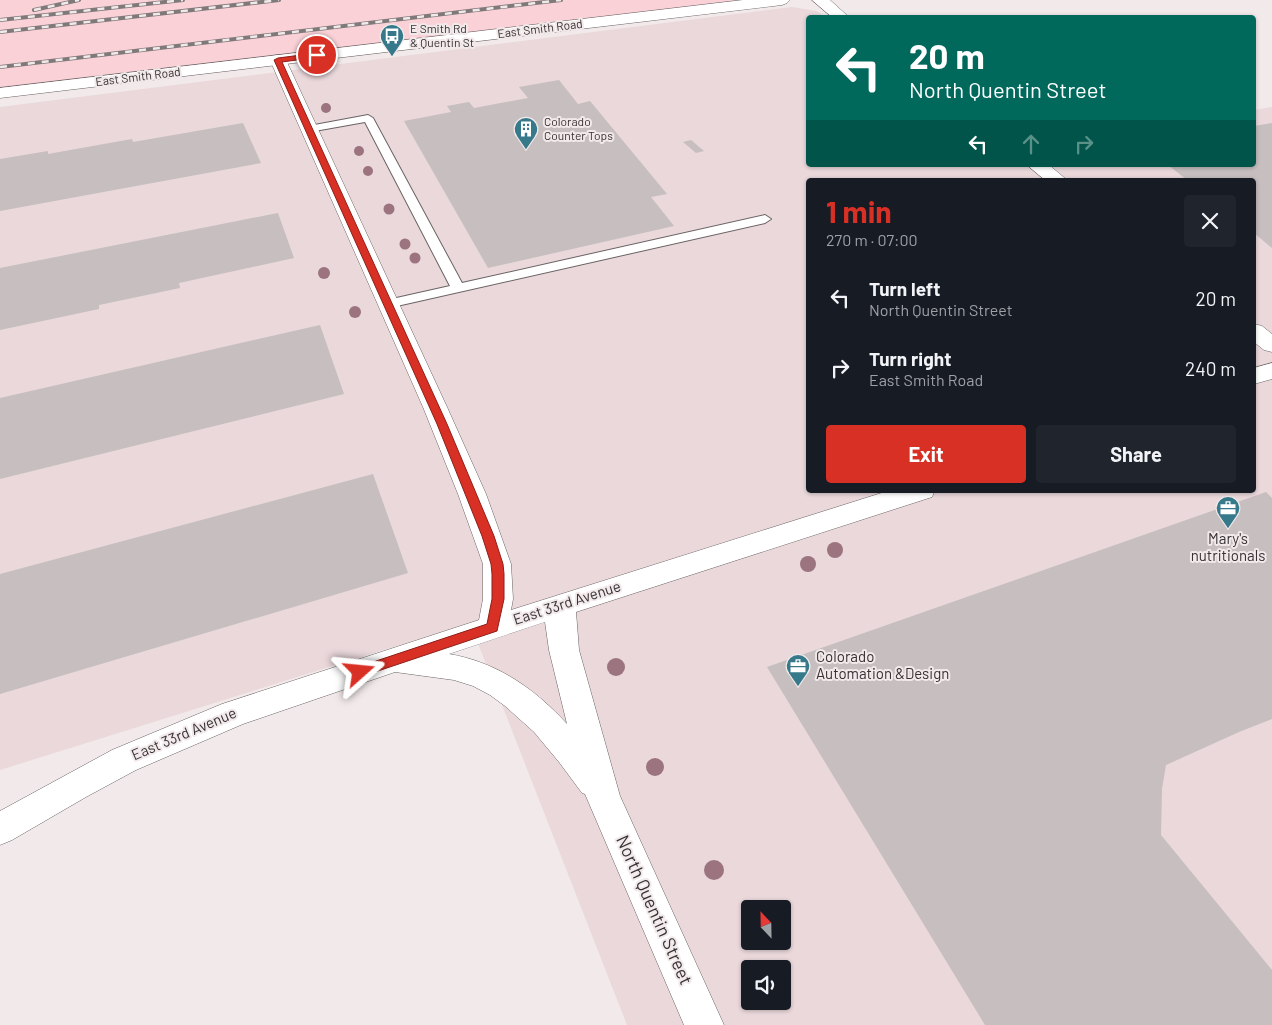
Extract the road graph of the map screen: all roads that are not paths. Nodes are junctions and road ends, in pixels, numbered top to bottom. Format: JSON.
{"nodes":[{"id":1,"x":782,"y":0,"type":"edge"},
{"id":2,"x":820,"y":0,"type":"edge"},
{"id":3,"x":839,"y":15,"type":"edge"},
{"id":4,"x":278,"y":60,"type":"junction"},
{"id":5,"x":0,"y":94,"type":"edge"},
{"id":6,"x":309,"y":129,"type":"junction"},
{"id":7,"x":1040,"y":167,"type":"edge"},
{"id":8,"x":1054,"y":178,"type":"edge"},
{"id":9,"x":765,"y":218,"type":"dead end"},
{"id":10,"x":458,"y":288,"type":"junction"},
{"id":11,"x":388,"y":304,"type":"junction"},
{"id":12,"x":1256,"y":333,"type":"edge"},
{"id":13,"x":1272,"y":345,"type":"edge"},
{"id":14,"x":1272,"y":371,"type":"edge"},
{"id":15,"x":1256,"y":375,"type":"edge"},
{"id":16,"x":913,"y":493,"type":"edge"},
{"id":17,"x":561,"y":605,"type":"junction"},
{"id":18,"x":492,"y":627,"type":"junction"},
{"id":19,"x":393,"y":661,"type":"junction"},
{"id":20,"x":603,"y":796,"type":"junction"},
{"id":21,"x":0,"y":829,"type":"edge"},
{"id":22,"x":704,"y":1025,"type":"edge"}],
"edges":[{"from":1,"to":4,"type":"street","name":"East Smith Road"},
{"from":2,"to":3,"type":"street"},
{"from":4,"to":5,"type":"street","name":"East Smith Road"},
{"from":4,"to":6,"type":"street"},
{"from":6,"to":10,"type":"lane"},
{"from":6,"to":11,"type":"street"},
{"from":7,"to":8,"type":"street"},
{"from":9,"to":10,"type":"lane"},
{"from":10,"to":11,"type":"lane"},
{"from":11,"to":18,"type":"street"},
{"from":12,"to":13,"type":"street"},
{"from":14,"to":15,"type":"street"},
{"from":16,"to":17,"type":"street","name":"East 33rd Avenue"},
{"from":17,"to":18,"type":"street","name":"East 33rd Avenue"},
{"from":17,"to":20,"type":"street","name":"North Quentin Street"},
{"from":18,"to":19,"type":"street","name":"East 33rd Avenue"},
{"from":19,"to":20,"type":"street","name":"North Quentin Street"},
{"from":19,"to":21,"type":"street","name":"East 33rd Avenue"},
{"from":20,"to":22,"type":"street","name":"North Quentin Street"}]}
